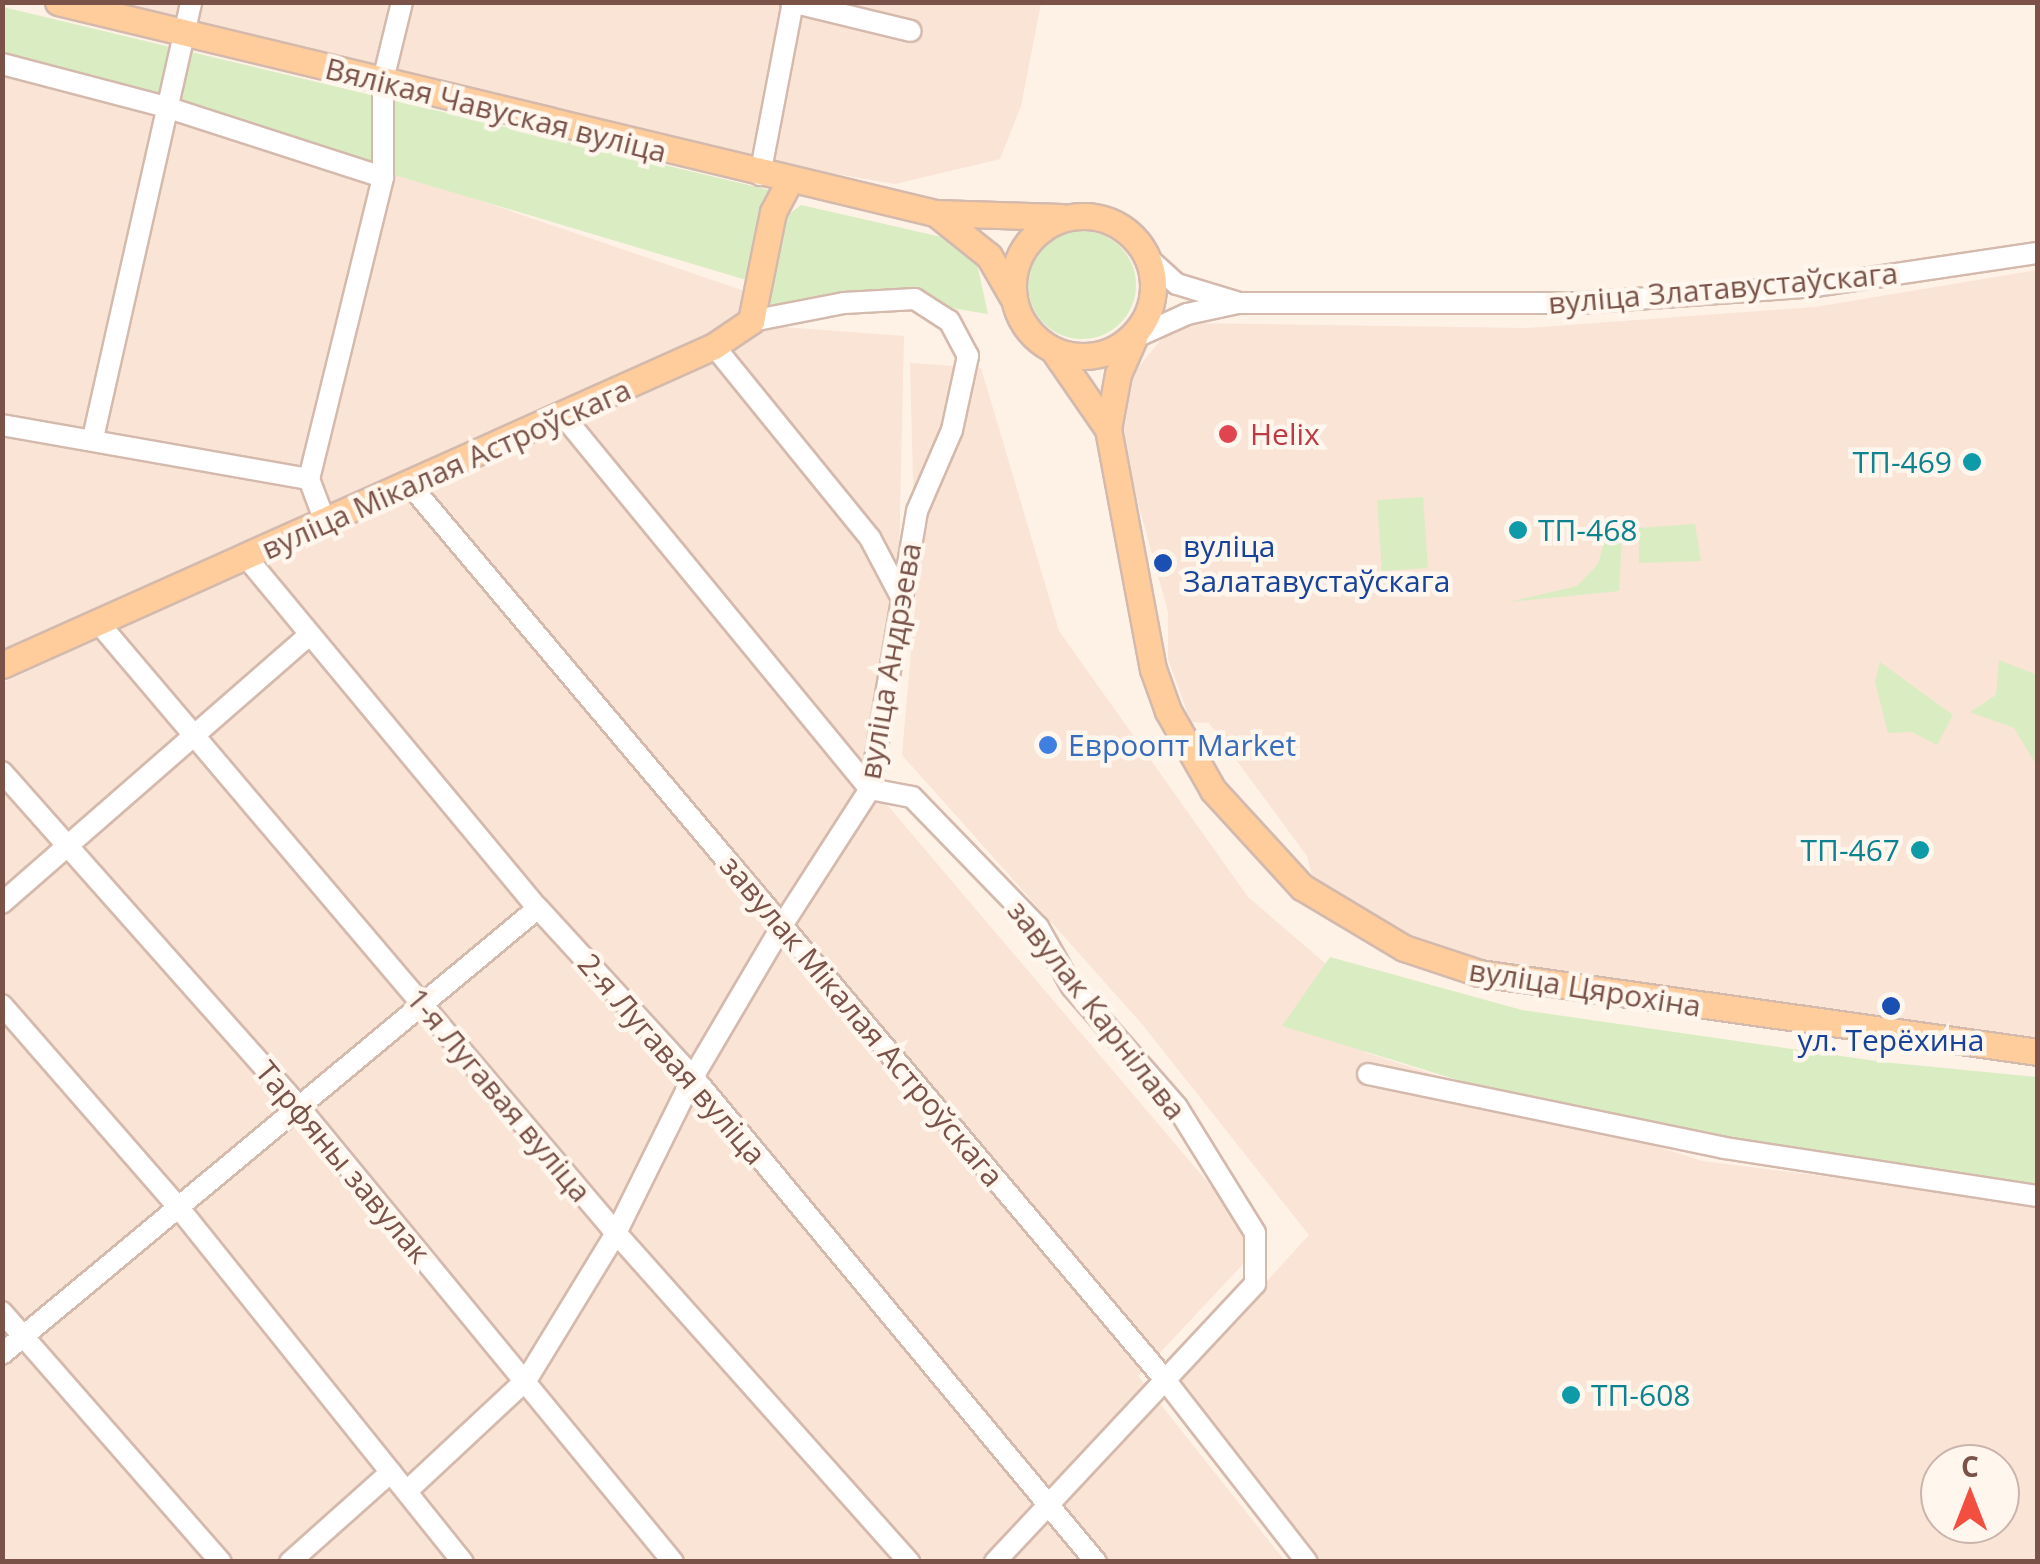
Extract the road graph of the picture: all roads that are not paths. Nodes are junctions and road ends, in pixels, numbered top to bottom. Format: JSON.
{"nodes":[{"id":1,"x":58,"y":2,"type":"edge"},
{"id":2,"x":191,"y":2,"type":"edge"},
{"id":3,"x":402,"y":2,"type":"edge"},
{"id":4,"x":792,"y":3,"type":"edge"},
{"id":5,"x":910,"y":31,"type":"dead end"},
{"id":6,"x":184,"y":36,"type":"junction"},
{"id":7,"x":2,"y":64,"type":"edge"},
{"id":8,"x":382,"y":80,"type":"junction"},
{"id":9,"x":166,"y":107,"type":"junction"},
{"id":10,"x":760,"y":175,"type":"junction"},
{"id":11,"x":382,"y":177,"type":"junction"},
{"id":12,"x":789,"y":182,"type":"junction"},
{"id":13,"x":935,"y":213,"type":"junction"},
{"id":14,"x":1061,"y":217,"type":"junction"},
{"id":15,"x":2038,"y":253,"type":"edge"},
{"id":16,"x":1150,"y":260,"type":"junction"},
{"id":17,"x":1012,"y":296,"type":"junction"},
{"id":18,"x":1238,"y":303,"type":"junction"},
{"id":19,"x":750,"y":321,"type":"junction"},
{"id":20,"x":1134,"y":338,"type":"junction"},
{"id":21,"x":714,"y":346,"type":"junction"},
{"id":22,"x":1054,"y":351,"type":"junction"},
{"id":23,"x":564,"y":418,"type":"junction"},
{"id":24,"x":2,"y":425,"type":"edge"},
{"id":25,"x":1108,"y":429,"type":"junction"},
{"id":26,"x":93,"y":438,"type":"junction"},
{"id":27,"x":310,"y":479,"type":"junction"},
{"id":28,"x":412,"y":486,"type":"junction"},
{"id":29,"x":326,"y":524,"type":"junction"},
{"id":30,"x":247,"y":558,"type":"junction"},
{"id":31,"x":899,"y":593,"type":"junction"},
{"id":32,"x":96,"y":621,"type":"junction"},
{"id":33,"x":308,"y":637,"type":"junction"},
{"id":34,"x":2,"y":664,"type":"edge"},
{"id":35,"x":191,"y":734,"type":"junction"},
{"id":36,"x":2,"y":772,"type":"edge"},
{"id":37,"x":870,"y":790,"type":"junction"},
{"id":38,"x":68,"y":846,"type":"junction"},
{"id":39,"x":2,"y":903,"type":"edge"},
{"id":40,"x":538,"y":908,"type":"junction"},
{"id":41,"x":782,"y":924,"type":"junction"},
{"id":42,"x":422,"y":1004,"type":"junction"},
{"id":43,"x":2,"y":1005,"type":"edge"},
{"id":44,"x":2038,"y":1052,"type":"edge"},
{"id":45,"x":1368,"y":1074,"type":"dead end"},
{"id":46,"x":693,"y":1077,"type":"junction"},
{"id":47,"x":299,"y":1107,"type":"junction"},
{"id":48,"x":2038,"y":1196,"type":"edge"},
{"id":49,"x":179,"y":1208,"type":"junction"},
{"id":50,"x":616,"y":1233,"type":"junction"},
{"id":51,"x":2,"y":1312,"type":"edge"},
{"id":52,"x":23,"y":1336,"type":"junction"},
{"id":53,"x":2,"y":1354,"type":"edge"},
{"id":54,"x":526,"y":1379,"type":"junction"},
{"id":55,"x":1166,"y":1381,"type":"junction"},
{"id":56,"x":392,"y":1472,"type":"junction"},
{"id":57,"x":407,"y":1491,"type":"junction"},
{"id":58,"x":1049,"y":1505,"type":"junction"},
{"id":59,"x":221,"y":1562,"type":"edge"},
{"id":60,"x":290,"y":1562,"type":"edge"},
{"id":61,"x":464,"y":1562,"type":"edge"},
{"id":62,"x":673,"y":1562,"type":"edge"},
{"id":63,"x":909,"y":1562,"type":"edge"},
{"id":64,"x":995,"y":1562,"type":"edge"},
{"id":65,"x":1096,"y":1562,"type":"edge"},
{"id":66,"x":1306,"y":1562,"type":"edge"}],
"edges":[{"from":1,"to":6,"type":"main road","name":"Вялікая Чавуская вуліца"},
{"from":2,"to":6,"type":"street"},
{"from":3,"to":8,"type":"street"},
{"from":4,"to":5,"type":"street"},
{"from":4,"to":10,"type":"street"},
{"from":6,"to":8,"type":"main road","name":"Вялікая Чавуская вуліца"},
{"from":6,"to":9,"type":"street"},
{"from":7,"to":9,"type":"street"},
{"from":8,"to":10,"type":"main road","name":"Вялікая Чавуская вуліца"},
{"from":8,"to":11,"type":"street"},
{"from":9,"to":11,"type":"street"},
{"from":9,"to":26,"type":"street"},
{"from":10,"to":12,"type":"main road","name":"Вялікая Чавуская вуліца"},
{"from":11,"to":27,"type":"street"},
{"from":12,"to":13,"type":"main road","name":"Вялікая Чавуская вуліца"},
{"from":12,"to":19,"type":"main road"},
{"from":13,"to":14,"type":"main road","name":"Вялікая Чавуская вуліца"},
{"from":13,"to":17,"type":"main road","name":"Вялікая Чавуская вуліца"},
{"from":14,"to":16,"type":"main road"},
{"from":14,"to":17,"type":"main road"},
{"from":15,"to":18,"type":"street","name":"вуліца Златавустаўскага"},
{"from":16,"to":18,"type":"street"},
{"from":16,"to":20,"type":"main road"},
{"from":17,"to":22,"type":"main road"},
{"from":18,"to":20,"type":"street"},
{"from":19,"to":21,"type":"main road","name":"вуліца Мікалая Астроўскага"},
{"from":19,"to":31,"type":"street","name":"вуліца Андрэева"},
{"from":20,"to":22,"type":"main road"},
{"from":20,"to":25,"type":"main road","name":"вуліца Цярохіна"},
{"from":21,"to":23,"type":"main road","name":"вуліца Мікалая Астроўскага"},
{"from":21,"to":31,"type":"street"},
{"from":22,"to":25,"type":"main road","name":"вуліца Цярохіна"},
{"from":23,"to":28,"type":"main road","name":"вуліца Мікалая Астроўскага"},
{"from":23,"to":37,"type":"street"},
{"from":24,"to":26,"type":"street"},
{"from":25,"to":44,"type":"main road","name":"вуліца Цярохіна"},
{"from":26,"to":27,"type":"street"},
{"from":27,"to":29,"type":"street"},
{"from":28,"to":29,"type":"main road","name":"вуліца Мікалая Астроўскага"},
{"from":28,"to":41,"type":"street","name":"завулак Мікалая Астроўскага"},
{"from":29,"to":30,"type":"main road","name":"вуліца Мікалая Астроўскага"},
{"from":30,"to":32,"type":"main road","name":"вуліца Мікалая Астроўскага"},
{"from":30,"to":33,"type":"street","name":"2-я Лугавая вуліца"},
{"from":31,"to":37,"type":"street","name":"вуліца Андрэева"},
{"from":32,"to":34,"type":"main road","name":"вуліца Мікалая Астроўскага"},
{"from":32,"to":35,"type":"street","name":"1-я Лугавая вуліца"},
{"from":33,"to":35,"type":"street"},
{"from":33,"to":40,"type":"street","name":"2-я Лугавая вуліца"},
{"from":35,"to":38,"type":"street"},
{"from":35,"to":42,"type":"street","name":"1-я Лугавая вуліца"},
{"from":36,"to":38,"type":"street","name":"Тарфяны завулак"},
{"from":37,"to":41,"type":"street","name":"вуліца Андрэева"},
{"from":37,"to":55,"type":"street","name":"завулак Карнілава"},
{"from":38,"to":39,"type":"street"},
{"from":38,"to":47,"type":"street","name":"Тарфяны завулак"},
{"from":40,"to":42,"type":"street"},
{"from":40,"to":46,"type":"street","name":"2-я Лугавая вуліца"},
{"from":41,"to":46,"type":"street","name":"вуліца Андрэева"},
{"from":41,"to":55,"type":"street","name":"завулак Мікалая Астроўскага"},
{"from":42,"to":47,"type":"street"},
{"from":42,"to":50,"type":"street","name":"1-я Лугавая вуліца"},
{"from":43,"to":49,"type":"street"},
{"from":45,"to":48,"type":"street"},
{"from":46,"to":50,"type":"street","name":"вуліца Андрэева"},
{"from":46,"to":58,"type":"street","name":"2-я Лугавая вуліца"},
{"from":47,"to":49,"type":"street"},
{"from":47,"to":54,"type":"street","name":"Тарфяны завулак"},
{"from":49,"to":52,"type":"street"},
{"from":49,"to":56,"type":"street"},
{"from":50,"to":54,"type":"street","name":"вуліца Андрэева"},
{"from":50,"to":63,"type":"street","name":"1-я Лугавая вуліца"},
{"from":51,"to":52,"type":"street"},
{"from":52,"to":53,"type":"street"},
{"from":52,"to":59,"type":"street"},
{"from":54,"to":57,"type":"street","name":"вуліца Андрэева"},
{"from":54,"to":62,"type":"street","name":"Тарфяны завулак"},
{"from":55,"to":58,"type":"street"},
{"from":55,"to":66,"type":"street","name":"завулак Мікалая Астроўскага"},
{"from":56,"to":57,"type":"street"},
{"from":56,"to":60,"type":"street"},
{"from":57,"to":61,"type":"street"},
{"from":58,"to":64,"type":"street"},
{"from":58,"to":65,"type":"street","name":"2-я Лугавая вуліца"}]}
